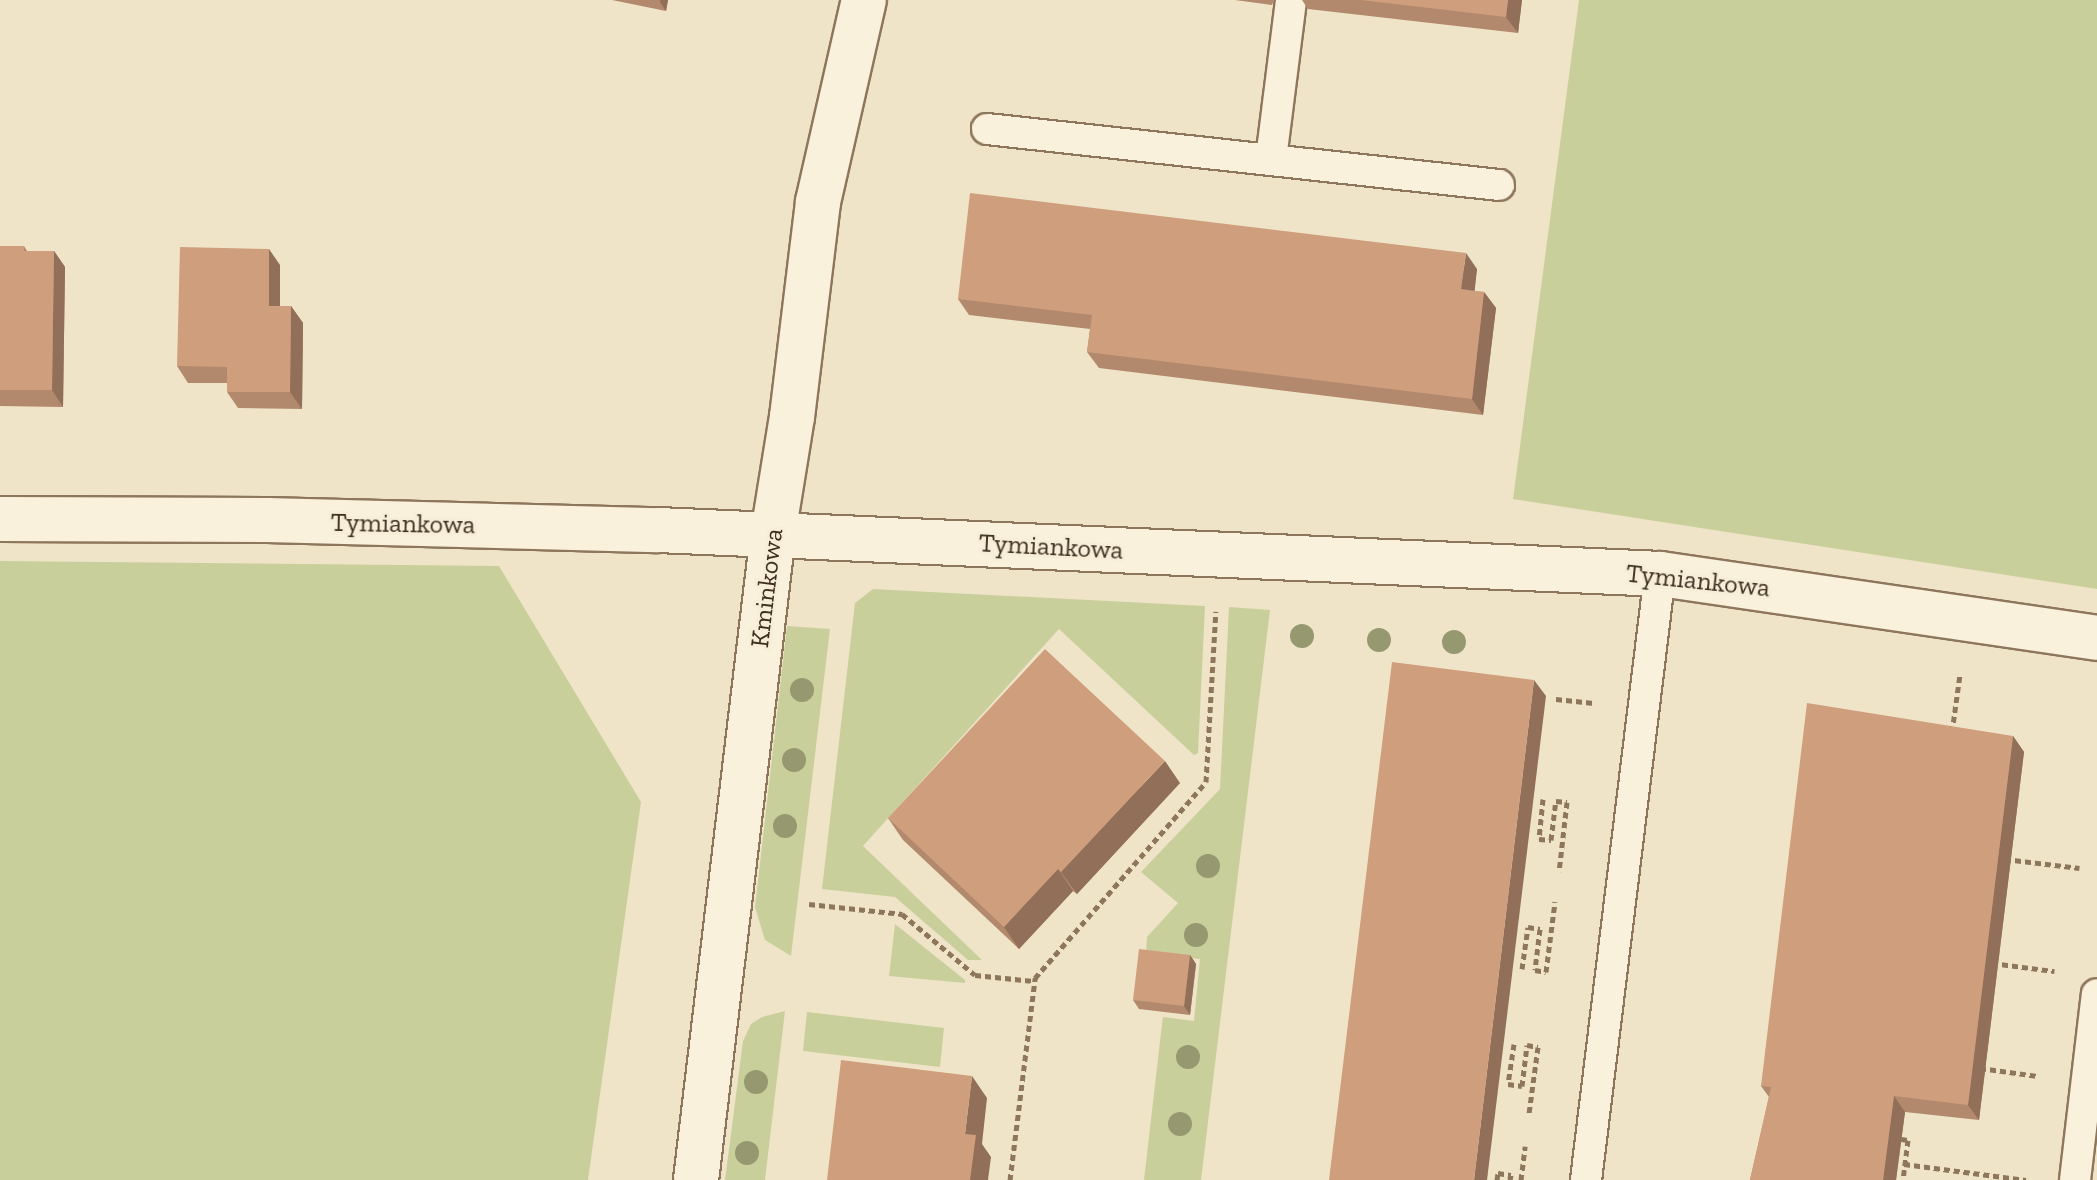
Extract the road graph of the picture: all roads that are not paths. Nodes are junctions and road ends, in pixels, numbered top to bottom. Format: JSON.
{"nodes":[{"id":1,"x":864,"y":0,"type":"edge"},
{"id":2,"x":1291,"y":0,"type":"edge"},
{"id":3,"x":987,"y":129,"type":"dead end"},
{"id":4,"x":1271,"y":159,"type":"junction"},
{"id":5,"x":1499,"y":185,"type":"dead end"},
{"id":6,"x":0,"y":519,"type":"edge"},
{"id":7,"x":773,"y":534,"type":"junction"},
{"id":8,"x":1660,"y":574,"type":"junction"},
{"id":9,"x":2097,"y":638,"type":"edge"},
{"id":10,"x":2097,"y":994,"type":"edge"},
{"id":11,"x":696,"y":1180,"type":"edge"},
{"id":12,"x":1586,"y":1180,"type":"edge"},
{"id":13,"x":2075,"y":1180,"type":"edge"}],
"edges":[{"from":1,"to":7,"type":"street","name":"Kminkowa"},
{"from":2,"to":4,"type":"lane"},
{"from":3,"to":4,"type":"lane"},
{"from":4,"to":5,"type":"lane"},
{"from":6,"to":7,"type":"street","name":"Tymiankowa"},
{"from":7,"to":8,"type":"street","name":"Tymiankowa"},
{"from":7,"to":11,"type":"street","name":"Kminkowa"},
{"from":8,"to":9,"type":"street","name":"Tymiankowa"},
{"from":8,"to":12,"type":"lane"},
{"from":10,"to":13,"type":"lane"}]}
